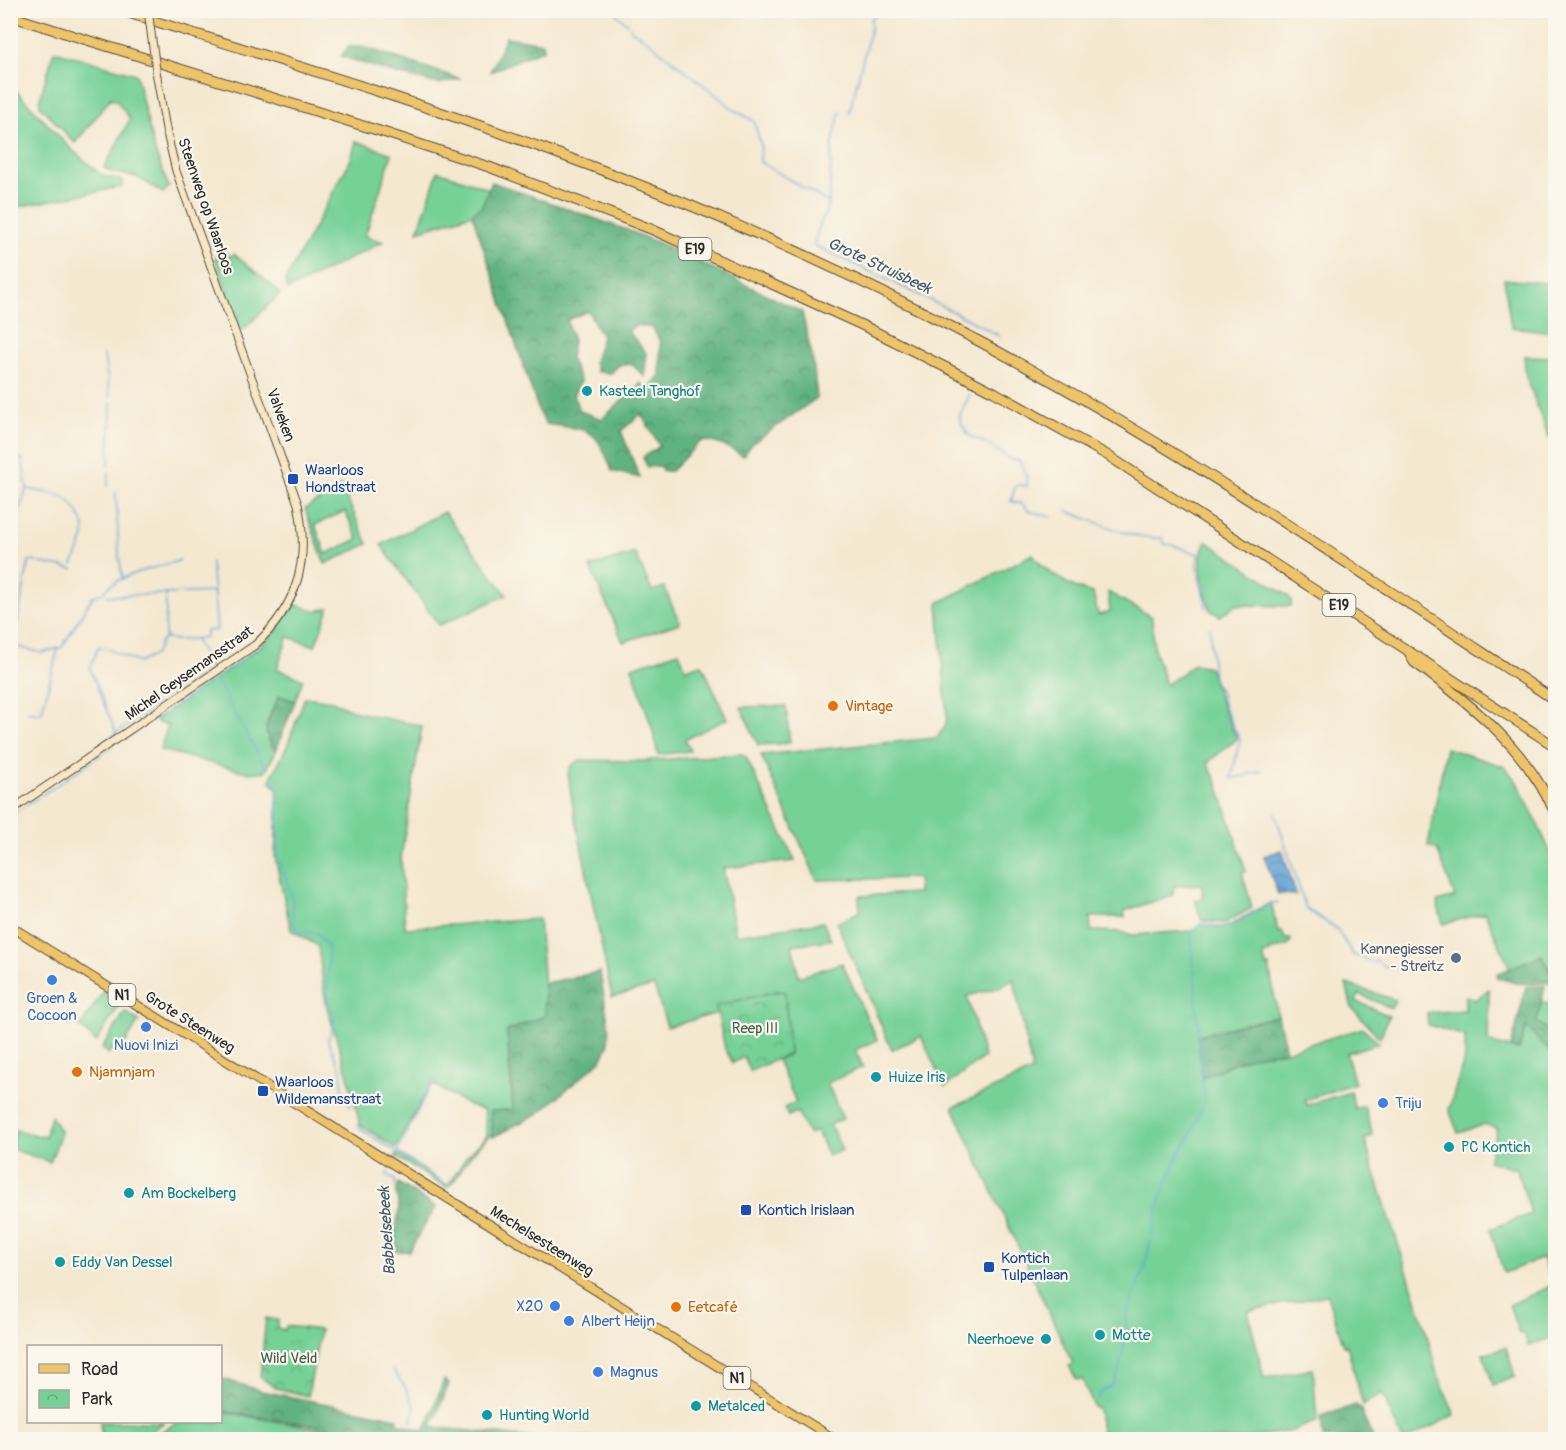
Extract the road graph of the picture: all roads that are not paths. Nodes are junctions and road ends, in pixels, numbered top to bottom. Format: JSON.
{"nodes":[{"id":1,"x":119,"y":10,"type":"edge"},
{"id":2,"x":148,"y":10,"type":"edge"},
{"id":3,"x":10,"y":16,"type":"edge"},
{"id":4,"x":238,"y":336,"type":"joint"},
{"id":5,"x":298,"y":504,"type":"joint"},
{"id":6,"x":1437,"y":673,"type":"junction"},
{"id":7,"x":1556,"y":701,"type":"edge"},
{"id":8,"x":1556,"y":747,"type":"edge"},
{"id":9,"x":10,"y":811,"type":"edge"},
{"id":10,"x":1556,"y":815,"type":"edge"},
{"id":11,"x":10,"y":926,"type":"edge"},
{"id":12,"x":234,"y":1065,"type":"joint"},
{"id":13,"x":836,"y":1440,"type":"edge"}],
"edges":[{"from":1,"to":7,"type":"highway","number":"E19"},
{"from":2,"to":4,"type":"street","name":"Steenweg op Waarloos","bridge":true},
{"from":3,"to":6,"type":"highway","number":"E19"},
{"from":4,"to":5,"type":"street","name":"Valveken"},
{"from":5,"to":9,"type":"street","name":"Michel Geysemansstraat"},
{"from":6,"to":8,"type":"highway"},
{"from":6,"to":10,"type":"highway"},
{"from":11,"to":12,"type":"main road","name":"Grote Steenweg","number":"N1"},
{"from":12,"to":13,"type":"main road","name":"Mechelsesteenweg","number":"N1"}]}
